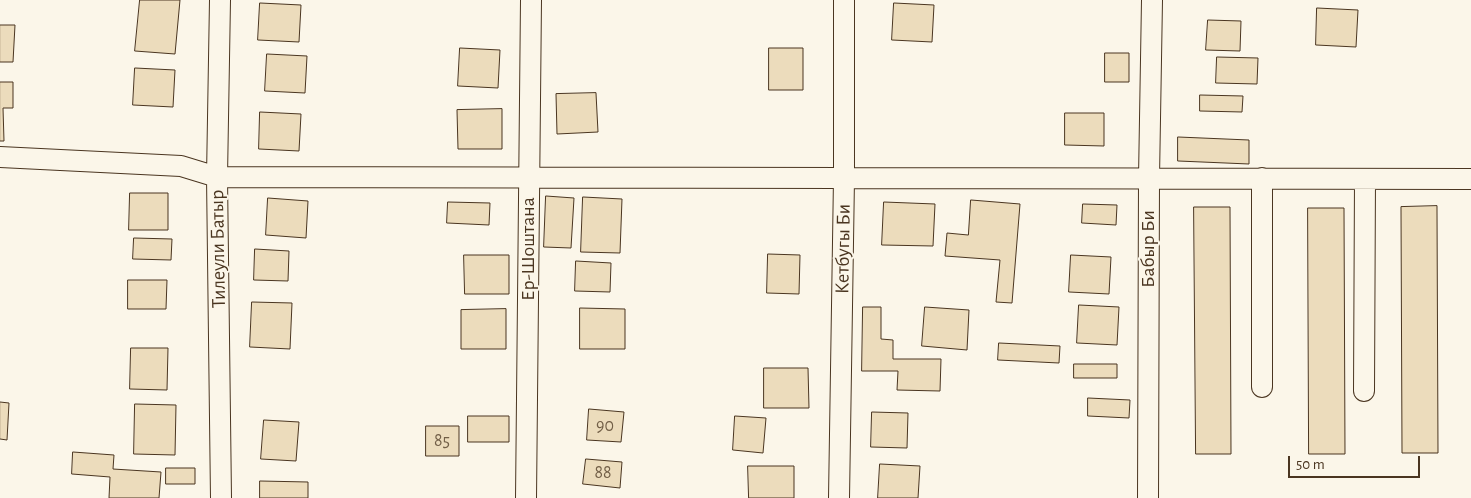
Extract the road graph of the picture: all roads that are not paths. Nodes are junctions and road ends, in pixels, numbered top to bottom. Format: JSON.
{"nodes":[{"id":1,"x":220,"y":0,"type":"edge"},
{"id":2,"x":531,"y":0,"type":"edge"},
{"id":3,"x":844,"y":0,"type":"edge"},
{"id":4,"x":1152,"y":0,"type":"edge"},
{"id":5,"x":0,"y":157,"type":"edge"},
{"id":6,"x":217,"y":177,"type":"junction"},
{"id":7,"x":528,"y":178,"type":"junction"},
{"id":8,"x":844,"y":178,"type":"junction"},
{"id":9,"x":1149,"y":178,"type":"junction"},
{"id":10,"x":1262,"y":178,"type":"junction"},
{"id":11,"x":1365,"y":179,"type":"junction"},
{"id":12,"x":1471,"y":179,"type":"edge"},
{"id":13,"x":1262,"y":387,"type":"dead end"},
{"id":14,"x":1364,"y":391,"type":"dead end"},
{"id":15,"x":221,"y":498,"type":"edge"},
{"id":16,"x":526,"y":498,"type":"edge"},
{"id":17,"x":839,"y":498,"type":"edge"},
{"id":18,"x":1148,"y":498,"type":"edge"}],
"edges":[{"from":1,"to":6,"type":"street","name":"Тилеули Батыр"},
{"from":2,"to":7,"type":"street","name":"Ер-Шоштана"},
{"from":3,"to":8,"type":"street","name":"Кетбугы Би"},
{"from":4,"to":9,"type":"street","name":"Бабыр Би"},
{"from":5,"to":6,"type":"street"},
{"from":6,"to":7,"type":"street"},
{"from":6,"to":15,"type":"street","name":"Тилеули Батыр"},
{"from":7,"to":8,"type":"street"},
{"from":7,"to":16,"type":"street","name":"Ер-Шоштана"},
{"from":8,"to":9,"type":"street"},
{"from":8,"to":17,"type":"street","name":"Кетбугы Би"},
{"from":9,"to":10,"type":"street"},
{"from":9,"to":18,"type":"street","name":"Бабыр Би"},
{"from":10,"to":11,"type":"street"},
{"from":10,"to":13,"type":"street"},
{"from":11,"to":12,"type":"street"},
{"from":11,"to":14,"type":"street"}]}
